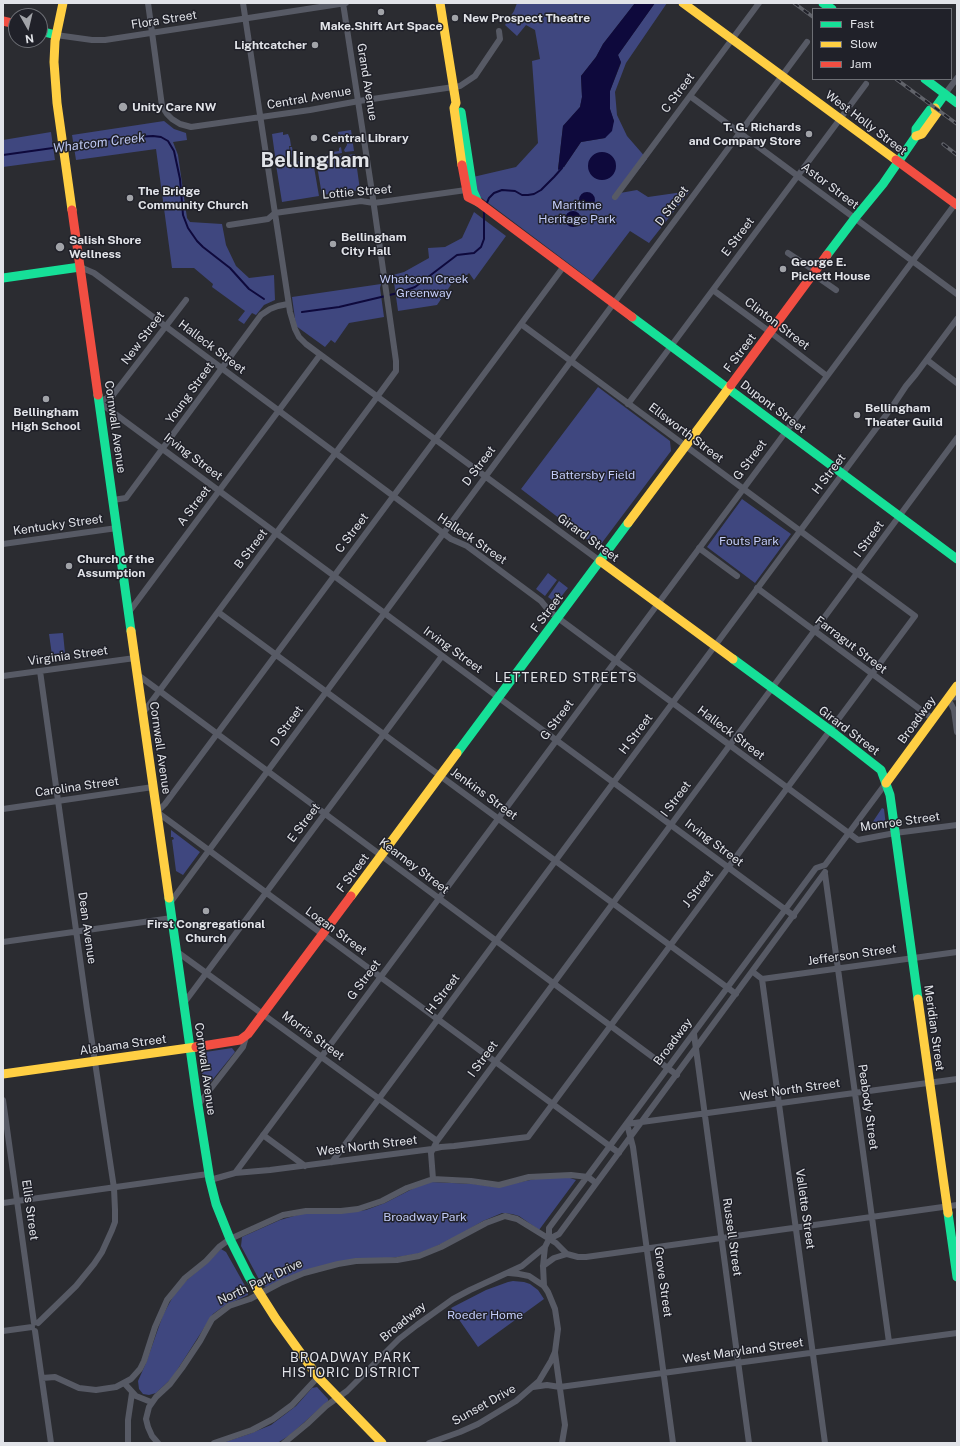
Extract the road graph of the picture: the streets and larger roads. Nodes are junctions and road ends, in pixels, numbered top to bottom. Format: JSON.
{"nodes":[{"id":1,"x":63,"y":3,"type":"edge"},
{"id":2,"x":148,"y":3,"type":"edge"},
{"id":3,"x":243,"y":3,"type":"edge"},
{"id":4,"x":344,"y":3,"type":"edge"},
{"id":5,"x":440,"y":3,"type":"edge"},
{"id":6,"x":684,"y":3,"type":"edge"},
{"id":7,"x":759,"y":3,"type":"edge"},
{"id":8,"x":246,"y":18,"type":"junction"},
{"id":9,"x":499,"y":31,"type":"dead end"},
{"id":10,"x":48,"y":33,"type":"edge"},
{"id":11,"x":152,"y":33,"type":"junction"},
{"id":12,"x":56,"y":35,"type":"junction"},
{"id":13,"x":732,"y":39,"type":"junction"},
{"id":14,"x":807,"y":42,"type":"dead end"},
{"id":15,"x":782,"y":76,"type":"junction"},
{"id":16,"x":957,"y":78,"type":"edge"},
{"id":17,"x":926,"y":80,"type":"edge"},
{"id":18,"x":866,"y":84,"type":"dead end"},
{"id":19,"x":453,"y":88,"type":"junction"},
{"id":20,"x":945,"y":94,"type":"junction"},
{"id":21,"x":690,"y":96,"type":"junction"},
{"id":22,"x":359,"y":101,"type":"junction"},
{"id":23,"x":957,"y":103,"type":"edge"},
{"id":24,"x":260,"y":118,"type":"junction"},
{"id":25,"x":840,"y":119,"type":"junction"},
{"id":26,"x":740,"y":133,"type":"junction"},
{"id":27,"x":898,"y":162,"type":"junction"},
{"id":28,"x":798,"y":176,"type":"junction"},
{"id":29,"x":469,"y":189,"type":"junction"},
{"id":30,"x":615,"y":197,"type":"dead end"},
{"id":31,"x":374,"y":203,"type":"junction"},
{"id":32,"x":956,"y":204,"type":"edge"},
{"id":33,"x":275,"y":213,"type":"junction"},
{"id":34,"x":855,"y":218,"type":"junction"},
{"id":35,"x":229,"y":225,"type":"dead end"},
{"id":36,"x":788,"y":253,"type":"dead end"},
{"id":37,"x":912,"y":261,"type":"junction"},
{"id":38,"x":564,"y":266,"type":"junction"},
{"id":39,"x":80,"y":267,"type":"junction"},
{"id":40,"x":814,"y":273,"type":"junction"},
{"id":41,"x":3,"y":278,"type":"edge"},
{"id":42,"x":713,"y":290,"type":"junction"},
{"id":43,"x":836,"y":290,"type":"dead end"},
{"id":44,"x":957,"y":294,"type":"edge"},
{"id":45,"x":186,"y":300,"type":"dead end"},
{"id":46,"x":614,"y":303,"type":"junction"},
{"id":47,"x":288,"y":304,"type":"junction"},
{"id":48,"x":957,"y":319,"type":"edge"},
{"id":49,"x":521,"y":324,"type":"junction"},
{"id":50,"x":166,"y":327,"type":"junction"},
{"id":51,"x":770,"y":332,"type":"junction"},
{"id":52,"x":671,"y":346,"type":"junction"},
{"id":53,"x":320,"y":355,"type":"junction"},
{"id":54,"x":927,"y":360,"type":"junction"},
{"id":55,"x":571,"y":361,"type":"junction"},
{"id":56,"x":222,"y":368,"type":"junction"},
{"id":57,"x":827,"y":376,"type":"junction"},
{"id":58,"x":957,"y":383,"type":"edge"},
{"id":59,"x":728,"y":389,"type":"junction"},
{"id":60,"x":378,"y":397,"type":"junction"},
{"id":61,"x":99,"y":402,"type":"junction"},
{"id":62,"x":628,"y":404,"type":"junction"},
{"id":63,"x":279,"y":411,"type":"junction"},
{"id":64,"x":786,"y":431,"type":"junction"},
{"id":65,"x":957,"y":438,"type":"edge"},
{"id":66,"x":435,"y":440,"type":"junction"},
{"id":67,"x":685,"y":446,"type":"junction"},
{"id":68,"x":163,"y":449,"type":"junction"},
{"id":69,"x":336,"y":453,"type":"junction"},
{"id":70,"x":842,"y":474,"type":"junction"},
{"id":71,"x":485,"y":477,"type":"junction"},
{"id":72,"x":743,"y":489,"type":"junction"},
{"id":73,"x":219,"y":491,"type":"junction"},
{"id":74,"x":393,"y":496,"type":"junction"},
{"id":75,"x":113,"y":500,"type":"junction"},
{"id":76,"x":899,"y":516,"type":"junction"},
{"id":77,"x":117,"y":528,"type":"junction"},
{"id":78,"x":800,"y":531,"type":"junction"},
{"id":79,"x":277,"y":533,"type":"junction"},
{"id":80,"x":443,"y":533,"type":"junction"},
{"id":81,"x":3,"y":544,"type":"edge"},
{"id":82,"x":699,"y":548,"type":"junction"},
{"id":83,"x":957,"y":559,"type":"edge"},
{"id":84,"x":600,"y":561,"type":"junction"},
{"id":85,"x":857,"y":574,"type":"junction"},
{"id":86,"x":334,"y":576,"type":"junction"},
{"id":87,"x":737,"y":576,"type":"dead end"},
{"id":88,"x":758,"y":588,"type":"junction"},
{"id":89,"x":658,"y":604,"type":"junction"},
{"id":90,"x":129,"y":612,"type":"junction"},
{"id":91,"x":218,"y":612,"type":"junction"},
{"id":92,"x":384,"y":613,"type":"junction"},
{"id":93,"x":915,"y":616,"type":"joint"},
{"id":94,"x":558,"y":618,"type":"junction"},
{"id":95,"x":814,"y":631,"type":"junction"},
{"id":96,"x":715,"y":646,"type":"junction"},
{"id":97,"x":276,"y":654,"type":"junction"},
{"id":98,"x":442,"y":656,"type":"junction"},
{"id":99,"x":135,"y":658,"type":"junction"},
{"id":100,"x":615,"y":661,"type":"junction"},
{"id":101,"x":40,"y":671,"type":"junction"},
{"id":102,"x":872,"y":674,"type":"junction"},
{"id":103,"x":138,"y":675,"type":"junction"},
{"id":104,"x":3,"y":676,"type":"edge"},
{"id":105,"x":957,"y":686,"type":"edge"},
{"id":106,"x":772,"y":688,"type":"junction"},
{"id":107,"x":160,"y":691,"type":"junction"},
{"id":108,"x":326,"y":692,"type":"junction"},
{"id":109,"x":499,"y":698,"type":"junction"},
{"id":110,"x":952,"y":698,"type":"edge"},
{"id":111,"x":672,"y":703,"type":"junction"},
{"id":112,"x":143,"y":713,"type":"junction"},
{"id":113,"x":933,"y":719,"type":"junction"},
{"id":114,"x":830,"y":731,"type":"junction"},
{"id":115,"x":957,"y":732,"type":"edge"},
{"id":116,"x":217,"y":734,"type":"junction"},
{"id":117,"x":384,"y":734,"type":"junction"},
{"id":118,"x":556,"y":740,"type":"junction"},
{"id":119,"x":730,"y":745,"type":"junction"},
{"id":120,"x":267,"y":771,"type":"junction"},
{"id":121,"x":441,"y":776,"type":"junction"},
{"id":122,"x":614,"y":783,"type":"junction"},
{"id":123,"x":886,"y":783,"type":"junction"},
{"id":124,"x":153,"y":787,"type":"junction"},
{"id":125,"x":787,"y":788,"type":"junction"},
{"id":126,"x":58,"y":801,"type":"junction"},
{"id":127,"x":3,"y":808,"type":"edge"},
{"id":128,"x":157,"y":812,"type":"junction"},
{"id":129,"x":325,"y":814,"type":"junction"},
{"id":130,"x":498,"y":818,"type":"junction"},
{"id":131,"x":671,"y":825,"type":"junction"},
{"id":132,"x":957,"y":825,"type":"edge"},
{"id":133,"x":848,"y":833,"type":"junction"},
{"id":134,"x":895,"y":834,"type":"junction"},
{"id":135,"x":208,"y":850,"type":"junction"},
{"id":136,"x":382,"y":856,"type":"junction"},
{"id":137,"x":556,"y":861,"type":"junction"},
{"id":138,"x":825,"y":865,"type":"junction"},
{"id":139,"x":728,"y":868,"type":"junction"},
{"id":140,"x":825,"y":874,"type":"junction"},
{"id":141,"x":266,"y":893,"type":"junction"},
{"id":142,"x":439,"y":898,"type":"junction"},
{"id":143,"x":170,"y":903,"type":"junction"},
{"id":144,"x":613,"y":903,"type":"junction"},
{"id":145,"x":785,"y":910,"type":"junction"},
{"id":146,"x":794,"y":916,"type":"junction"},
{"id":147,"x":172,"y":918,"type":"junction"},
{"id":148,"x":76,"y":931,"type":"junction"},
{"id":149,"x":323,"y":935,"type":"junction"},
{"id":150,"x":496,"y":941,"type":"junction"},
{"id":151,"x":3,"y":942,"type":"edge"},
{"id":152,"x":670,"y":946,"type":"junction"},
{"id":153,"x":176,"y":951,"type":"junction"},
{"id":154,"x":957,"y":952,"type":"edge"},
{"id":155,"x":913,"y":958,"type":"junction"},
{"id":156,"x":838,"y":968,"type":"junction"},
{"id":157,"x":753,"y":972,"type":"junction"},
{"id":158,"x":207,"y":973,"type":"junction"},
{"id":159,"x":380,"y":977,"type":"junction"},
{"id":160,"x":762,"y":979,"type":"junction"},
{"id":161,"x":554,"y":983,"type":"junction"},
{"id":162,"x":728,"y":988,"type":"junction"},
{"id":163,"x":736,"y":994,"type":"junction"},
{"id":164,"x":184,"y":1003,"type":"junction"},
{"id":165,"x":264,"y":1014,"type":"junction"},
{"id":166,"x":438,"y":1020,"type":"junction"},
{"id":167,"x":611,"y":1026,"type":"junction"},
{"id":168,"x":694,"y":1034,"type":"junction"},
{"id":169,"x":246,"y":1037,"type":"junction"},
{"id":170,"x":190,"y":1048,"type":"junction"},
{"id":171,"x":696,"y":1049,"type":"junction"},
{"id":172,"x":322,"y":1056,"type":"junction"},
{"id":173,"x":95,"y":1061,"type":"junction"},
{"id":174,"x":495,"y":1062,"type":"junction"},
{"id":175,"x":668,"y":1068,"type":"junction"},
{"id":176,"x":3,"y":1074,"type":"edge"},
{"id":177,"x":677,"y":1074,"type":"junction"},
{"id":178,"x":957,"y":1079,"type":"edge"},
{"id":179,"x":930,"y":1082,"type":"junction"},
{"id":180,"x":855,"y":1093,"type":"junction"},
{"id":181,"x":380,"y":1098,"type":"junction"},
{"id":182,"x":3,"y":1100,"type":"edge"},
{"id":183,"x":779,"y":1103,"type":"junction"},
{"id":184,"x":552,"y":1104,"type":"junction"},
{"id":185,"x":198,"y":1105,"type":"junction"},
{"id":186,"x":704,"y":1113,"type":"junction"},
{"id":187,"x":642,"y":1122,"type":"junction"},
{"id":188,"x":627,"y":1124,"type":"junction"},
{"id":189,"x":263,"y":1135,"type":"junction"},
{"id":190,"x":528,"y":1137,"type":"joint"},
{"id":191,"x":631,"y":1137,"type":"junction"},
{"id":192,"x":437,"y":1141,"type":"junction"},
{"id":193,"x":610,"y":1147,"type":"junction"},
{"id":194,"x":432,"y":1149,"type":"junction"},
{"id":195,"x":619,"y":1153,"type":"junction"},
{"id":196,"x":332,"y":1162,"type":"junction"},
{"id":197,"x":305,"y":1166,"type":"junction"},
{"id":198,"x":234,"y":1173,"type":"junction"},
{"id":199,"x":209,"y":1177,"type":"junction"},
{"id":200,"x":588,"y":1177,"type":"junction"},
{"id":201,"x":433,"y":1179,"type":"junction"},
{"id":202,"x":596,"y":1183,"type":"junction"},
{"id":203,"x":114,"y":1188,"type":"junction"},
{"id":204,"x":17,"y":1201,"type":"junction"},
{"id":205,"x":3,"y":1203,"type":"edge"},
{"id":206,"x":957,"y":1206,"type":"edge"},
{"id":207,"x":947,"y":1207,"type":"junction"},
{"id":208,"x":872,"y":1217,"type":"junction"},
{"id":209,"x":796,"y":1228,"type":"junction"},
{"id":210,"x":721,"y":1238,"type":"junction"},
{"id":211,"x":230,"y":1239,"type":"junction"},
{"id":212,"x":549,"y":1239,"type":"junction"},
{"id":213,"x":545,"y":1247,"type":"junction"},
{"id":214,"x":647,"y":1248,"type":"junction"},
{"id":215,"x":567,"y":1254,"type":"junction"},
{"id":216,"x":543,"y":1266,"type":"junction"},
{"id":217,"x":509,"y":1273,"type":"junction"},
{"id":218,"x":957,"y":1278,"type":"edge"},
{"id":219,"x":544,"y":1286,"type":"junction"},
{"id":220,"x":260,"y":1294,"type":"junction"},
{"id":221,"x":35,"y":1326,"type":"junction"},
{"id":222,"x":3,"y":1331,"type":"edge"},
{"id":223,"x":957,"y":1333,"type":"edge"},
{"id":224,"x":888,"y":1342,"type":"junction"},
{"id":225,"x":555,"y":1352,"type":"junction"},
{"id":226,"x":813,"y":1352,"type":"junction"},
{"id":227,"x":738,"y":1363,"type":"junction"},
{"id":228,"x":664,"y":1373,"type":"junction"},
{"id":229,"x":318,"y":1377,"type":"junction"},
{"id":230,"x":42,"y":1378,"type":"junction"},
{"id":231,"x":124,"y":1383,"type":"junction"},
{"id":232,"x":533,"y":1387,"type":"junction"},
{"id":233,"x":560,"y":1387,"type":"junction"},
{"id":234,"x":132,"y":1393,"type":"junction"},
{"id":235,"x":337,"y":1398,"type":"junction"},
{"id":236,"x":151,"y":1402,"type":"junction"},
{"id":237,"x":51,"y":1443,"type":"edge"},
{"id":238,"x":128,"y":1443,"type":"edge"},
{"id":239,"x":158,"y":1443,"type":"edge"},
{"id":240,"x":214,"y":1443,"type":"edge"},
{"id":241,"x":284,"y":1443,"type":"edge"},
{"id":242,"x":382,"y":1443,"type":"edge"},
{"id":243,"x":429,"y":1443,"type":"edge"},
{"id":244,"x":562,"y":1443,"type":"edge"},
{"id":245,"x":673,"y":1443,"type":"edge"},
{"id":246,"x":749,"y":1443,"type":"edge"},
{"id":247,"x":825,"y":1443,"type":"edge"}],
"edges":[{"from":1,"to":12,"type":"street","name":"Cornwall Avenue"},
{"from":2,"to":11,"type":"street"},
{"from":3,"to":8,"type":"street","name":"Girard Street"},
{"from":4,"to":8,"type":"street","name":"Flora Street"},
{"from":4,"to":22,"type":"street","name":"Grand Avenue"},
{"from":5,"to":19,"type":"street","name":"Dupont Street"},
{"from":6,"to":13,"type":"street","name":"West Holly Street"},
{"from":7,"to":13,"type":"street","name":"C Street"},
{"from":8,"to":11,"type":"street","name":"Flora Street"},
{"from":8,"to":24,"type":"street","name":"Girard Street"},
{"from":9,"to":19,"type":"street","name":"Central Avenue"},
{"from":10,"to":12,"type":"street"},
{"from":11,"to":12,"type":"street","name":"Flora Street"},
{"from":11,"to":24,"type":"street","name":"Central Avenue"},
{"from":12,"to":39,"type":"street","name":"Cornwall Avenue"},
{"from":13,"to":15,"type":"street","name":"West Holly Street"},
{"from":13,"to":21,"type":"street","name":"C Street"},
{"from":14,"to":15,"type":"street","name":"D Street"},
{"from":15,"to":25,"type":"street","name":"West Holly Street"},
{"from":15,"to":26,"type":"street","name":"D Street"},
{"from":16,"to":20,"type":"street","name":"F Street"},
{"from":17,"to":20,"type":"street"},
{"from":18,"to":25,"type":"street","name":"E Street"},
{"from":19,"to":22,"type":"street","name":"Central Avenue"},
{"from":19,"to":29,"type":"street","name":"Dupont Street"},
{"from":20,"to":23,"type":"street"},
{"from":20,"to":27,"type":"street","name":"F Street"},
{"from":21,"to":26,"type":"street","name":"Astor Street"},
{"from":21,"to":30,"type":"street","name":"C Street"},
{"from":22,"to":24,"type":"street","name":"Central Avenue"},
{"from":22,"to":31,"type":"street","name":"Grand Avenue"},
{"from":24,"to":33,"type":"street","name":"Girard Street"},
{"from":25,"to":27,"type":"street","name":"West Holly Street"},
{"from":25,"to":28,"type":"street","name":"E Street"},
{"from":26,"to":28,"type":"street","name":"Astor Street"},
{"from":26,"to":46,"type":"street","name":"D Street"},
{"from":27,"to":32,"type":"street","name":"West Holly Street"},
{"from":27,"to":34,"type":"street","name":"F Street"},
{"from":28,"to":34,"type":"street","name":"Astor Street"},
{"from":28,"to":42,"type":"street","name":"E Street"},
{"from":29,"to":31,"type":"street","name":"Lottie Street"},
{"from":29,"to":38,"type":"street","name":"Dupont Street"},
{"from":31,"to":33,"type":"street","name":"Lottie Street"},
{"from":31,"to":60,"type":"street","name":"Grand Avenue"},
{"from":32,"to":37,"type":"street","name":"G Street"},
{"from":33,"to":35,"type":"street","name":"Lottie Street"},
{"from":33,"to":47,"type":"street","name":"Girard Street"},
{"from":34,"to":37,"type":"street","name":"Astor Street"},
{"from":34,"to":40,"type":"street","name":"F Street"},
{"from":36,"to":40,"type":"street"},
{"from":37,"to":44,"type":"street","name":"Astor Street"},
{"from":37,"to":57,"type":"street","name":"G Street"},
{"from":38,"to":46,"type":"street","name":"Dupont Street"},
{"from":38,"to":49,"type":"street","name":"C Street"},
{"from":39,"to":41,"type":"street"},
{"from":39,"to":50,"type":"street","name":"Halleck Street"},
{"from":39,"to":61,"type":"street","name":"Cornwall Avenue"},
{"from":40,"to":43,"type":"street"},
{"from":40,"to":51,"type":"street","name":"F Street"},
{"from":42,"to":51,"type":"street","name":"Clinton Street"},
{"from":42,"to":52,"type":"street","name":"E Street"},
{"from":45,"to":50,"type":"street","name":"New Street"},
{"from":46,"to":52,"type":"street","name":"Dupont Street"},
{"from":46,"to":55,"type":"street","name":"D Street"},
{"from":47,"to":53,"type":"street","name":"Girard Street"},
{"from":47,"to":56,"type":"street","name":"Young Street"},
{"from":48,"to":54,"type":"street","name":"H Street"},
{"from":49,"to":55,"type":"street","name":"Ellsworth Street"},
{"from":49,"to":66,"type":"street","name":"C Street"},
{"from":50,"to":56,"type":"street","name":"Halleck Street"},
{"from":50,"to":61,"type":"street","name":"New Street"},
{"from":51,"to":57,"type":"street","name":"Clinton Street"},
{"from":51,"to":59,"type":"street","name":"F Street"},
{"from":52,"to":59,"type":"street","name":"Dupont Street"},
{"from":52,"to":62,"type":"street","name":"E Street"},
{"from":53,"to":60,"type":"street","name":"Girard Street"},
{"from":53,"to":63,"type":"street","name":"A Street"},
{"from":54,"to":58,"type":"street"},
{"from":54,"to":70,"type":"street","name":"H Street"},
{"from":55,"to":62,"type":"street","name":"Ellsworth Street"},
{"from":55,"to":71,"type":"street","name":"D Street"},
{"from":56,"to":63,"type":"street","name":"Halleck Street"},
{"from":56,"to":68,"type":"street","name":"Young Street"},
{"from":57,"to":64,"type":"street","name":"G Street"},
{"from":59,"to":64,"type":"street","name":"Dupont Street"},
{"from":59,"to":67,"type":"street","name":"F Street"},
{"from":60,"to":66,"type":"street","name":"Girard Street"},
{"from":60,"to":69,"type":"street","name":"B Street"},
{"from":61,"to":68,"type":"street","name":"Irving Street"},
{"from":61,"to":75,"type":"street","name":"Cornwall Avenue"},
{"from":62,"to":67,"type":"street","name":"Ellsworth Street"},
{"from":63,"to":69,"type":"street","name":"Halleck Street"},
{"from":63,"to":73,"type":"street","name":"A Street"},
{"from":64,"to":70,"type":"street","name":"Dupont Street"},
{"from":64,"to":72,"type":"street","name":"G Street"},
{"from":65,"to":76,"type":"street","name":"I Street"},
{"from":66,"to":71,"type":"street","name":"Girard Street"},
{"from":66,"to":74,"type":"street","name":"C Street"},
{"from":67,"to":72,"type":"street","name":"Ellsworth Street"},
{"from":67,"to":84,"type":"street","name":"F Street"},
{"from":68,"to":73,"type":"street","name":"Irving Street"},
{"from":68,"to":75,"type":"street","name":"Young Street"},
{"from":69,"to":74,"type":"street","name":"Halleck Street"},
{"from":69,"to":79,"type":"street","name":"B Street"},
{"from":70,"to":76,"type":"street","name":"Dupont Street"},
{"from":70,"to":78,"type":"street","name":"H Street"},
{"from":71,"to":80,"type":"street","name":"D Street"},
{"from":71,"to":84,"type":"street","name":"Girard Street"},
{"from":72,"to":78,"type":"street","name":"Ellsworth Street"},
{"from":72,"to":82,"type":"street","name":"G Street"},
{"from":73,"to":79,"type":"street","name":"Irving Street"},
{"from":73,"to":90,"type":"street","name":"A Street"},
{"from":74,"to":80,"type":"street","name":"Halleck Street"},
{"from":74,"to":86,"type":"street","name":"C Street"},
{"from":75,"to":77,"type":"street","name":"Cornwall Avenue"},
{"from":76,"to":83,"type":"street","name":"Dupont Street"},
{"from":76,"to":85,"type":"street","name":"I Street"},
{"from":77,"to":81,"type":"street","name":"Kentucky Street"},
{"from":77,"to":90,"type":"street","name":"Cornwall Avenue"},
{"from":78,"to":85,"type":"street","name":"Ellsworth Street"},
{"from":78,"to":88,"type":"street","name":"H Street"},
{"from":79,"to":86,"type":"street","name":"Irving Street"},
{"from":79,"to":91,"type":"street","name":"B Street"},
{"from":80,"to":92,"type":"street","name":"D Street"},
{"from":80,"to":94,"type":"street","name":"Halleck Street"},
{"from":82,"to":87,"type":"street"},
{"from":82,"to":89,"type":"street","name":"G Street"},
{"from":84,"to":89,"type":"street","name":"Girard Street"},
{"from":84,"to":94,"type":"street","name":"F Street"},
{"from":85,"to":93,"type":"street","name":"Ellsworth Street"},
{"from":85,"to":95,"type":"street","name":"I Street"},
{"from":86,"to":92,"type":"street","name":"Irving Street"},
{"from":86,"to":97,"type":"street","name":"C Street"},
{"from":88,"to":95,"type":"street","name":"Farragut Street"},
{"from":88,"to":96,"type":"street","name":"H Street"},
{"from":89,"to":96,"type":"street","name":"Girard Street"},
{"from":89,"to":100,"type":"street","name":"G Street"},
{"from":90,"to":99,"type":"street","name":"Cornwall Avenue"},
{"from":91,"to":97,"type":"street","name":"Jenkins Street"},
{"from":91,"to":107,"type":"street","name":"B Street"},
{"from":92,"to":98,"type":"street","name":"Irving Street"},
{"from":92,"to":108,"type":"street","name":"D Street"},
{"from":93,"to":102,"type":"street","name":"J Street"},
{"from":94,"to":100,"type":"street","name":"Halleck Street"},
{"from":94,"to":109,"type":"street","name":"F Street"},
{"from":95,"to":102,"type":"street","name":"Farragut Street"},
{"from":95,"to":106,"type":"street","name":"I Street"},
{"from":96,"to":106,"type":"street","name":"Girard Street"},
{"from":96,"to":111,"type":"street","name":"H Street"},
{"from":97,"to":108,"type":"street","name":"Jenkins Street"},
{"from":97,"to":116,"type":"street","name":"C Street"},
{"from":98,"to":109,"type":"street","name":"Irving Street"},
{"from":98,"to":117,"type":"street","name":"E Street"},
{"from":99,"to":101,"type":"street","name":"Virginia Street"},
{"from":99,"to":103,"type":"street","name":"Cornwall Avenue"},
{"from":100,"to":111,"type":"street","name":"Halleck Street"},
{"from":100,"to":118,"type":"street","name":"G Street"},
{"from":101,"to":104,"type":"street","name":"Virginia Street"},
{"from":101,"to":126,"type":"street","name":"Dean Avenue"},
{"from":102,"to":113,"type":"street","name":"Farragut Street"},
{"from":102,"to":114,"type":"street","name":"J Street"},
{"from":103,"to":107,"type":"street","name":"Kearney Street"},
{"from":103,"to":112,"type":"street","name":"Cornwall Avenue"},
{"from":105,"to":110,"type":"street","name":"Broadway"},
{"from":106,"to":114,"type":"street","name":"Girard Street"},
{"from":106,"to":119,"type":"street","name":"I Street"},
{"from":107,"to":112,"type":"street","name":"B Street"},
{"from":107,"to":116,"type":"street","name":"Kearney Street"},
{"from":108,"to":117,"type":"street","name":"Jenkins Street"},
{"from":108,"to":120,"type":"street","name":"D Street"},
{"from":109,"to":118,"type":"street","name":"Irving Street"},
{"from":109,"to":121,"type":"street","name":"F Street"},
{"from":110,"to":113,"type":"street","name":"Broadway"},
{"from":110,"to":115,"type":"street"},
{"from":111,"to":119,"type":"street","name":"Halleck Street"},
{"from":111,"to":122,"type":"street","name":"H Street"},
{"from":112,"to":124,"type":"street","name":"Cornwall Avenue"},
{"from":113,"to":123,"type":"street","name":"Broadway"},
{"from":114,"to":123,"type":"street","name":"Girard Street"},
{"from":114,"to":125,"type":"street","name":"J Street"},
{"from":116,"to":120,"type":"street","name":"Kearney Street"},
{"from":116,"to":128,"type":"street","name":"C Street"},
{"from":117,"to":121,"type":"street","name":"Jenkins Street"},
{"from":117,"to":129,"type":"street","name":"E Street"},
{"from":118,"to":122,"type":"street","name":"Irving Street"},
{"from":118,"to":130,"type":"street","name":"G Street"},
{"from":119,"to":125,"type":"street","name":"Halleck Street"},
{"from":119,"to":131,"type":"street","name":"I Street"},
{"from":120,"to":129,"type":"street","name":"Kearney Street"},
{"from":120,"to":135,"type":"street","name":"D Street"},
{"from":121,"to":130,"type":"street","name":"Jenkins Street"},
{"from":121,"to":136,"type":"street","name":"F Street"},
{"from":122,"to":131,"type":"street","name":"Irving Street"},
{"from":122,"to":137,"type":"street","name":"H Street"},
{"from":123,"to":133,"type":"street","name":"Broadway"},
{"from":123,"to":134,"type":"street","name":"Meridian Street"},
{"from":124,"to":126,"type":"street","name":"Carolina Street"},
{"from":124,"to":128,"type":"street","name":"Cornwall Avenue"},
{"from":125,"to":133,"type":"street","name":"Halleck Street"},
{"from":125,"to":139,"type":"street","name":"J Street"},
{"from":126,"to":127,"type":"street","name":"Carolina Street"},
{"from":126,"to":148,"type":"street","name":"Dean Avenue"},
{"from":128,"to":135,"type":"street","name":"Logan Street"},
{"from":128,"to":143,"type":"street","name":"Cornwall Avenue"},
{"from":129,"to":136,"type":"street","name":"Kearney Street"},
{"from":129,"to":141,"type":"street","name":"E Street"},
{"from":130,"to":137,"type":"street","name":"Jenkins Street"},
{"from":130,"to":142,"type":"street","name":"G Street"},
{"from":131,"to":139,"type":"street","name":"Irving Street"},
{"from":131,"to":144,"type":"street","name":"I Street"},
{"from":132,"to":134,"type":"street","name":"Monroe Street"},
{"from":133,"to":134,"type":"street","name":"Monroe Street"},
{"from":133,"to":138,"type":"street","name":"Broadway"},
{"from":134,"to":155,"type":"street","name":"Meridian Street"},
{"from":135,"to":141,"type":"street","name":"Logan Street"},
{"from":135,"to":143,"type":"street","name":"D Street"},
{"from":136,"to":142,"type":"street","name":"Kearney Street"},
{"from":136,"to":149,"type":"street","name":"F Street"},
{"from":137,"to":144,"type":"street","name":"Jenkins Street"},
{"from":137,"to":150,"type":"street","name":"H Street"},
{"from":138,"to":140,"type":"street"},
{"from":138,"to":145,"type":"street","name":"Broadway"},
{"from":139,"to":145,"type":"street","name":"Irving Street"},
{"from":139,"to":152,"type":"street","name":"J Street"},
{"from":140,"to":146,"type":"street","name":"Broadway"},
{"from":140,"to":156,"type":"street","name":"Peabody Street"},
{"from":141,"to":149,"type":"street","name":"Logan Street"},
{"from":141,"to":158,"type":"street","name":"E Street"},
{"from":142,"to":150,"type":"street","name":"Kearney Street"},
{"from":142,"to":159,"type":"street","name":"G Street"},
{"from":143,"to":147,"type":"street","name":"Cornwall Avenue"},
{"from":144,"to":152,"type":"street","name":"Jenkins Street"},
{"from":144,"to":161,"type":"street","name":"I Street"},
{"from":145,"to":146,"type":"street","name":"Irving Street"},
{"from":145,"to":162,"type":"street","name":"Broadway"},
{"from":146,"to":157,"type":"street","name":"Broadway"},
{"from":147,"to":148,"type":"street"},
{"from":147,"to":153,"type":"street","name":"Cornwall Avenue"},
{"from":148,"to":151,"type":"street"},
{"from":148,"to":173,"type":"street","name":"Dean Avenue"},
{"from":149,"to":159,"type":"street","name":"Logan Street"},
{"from":149,"to":165,"type":"street","name":"F Street"},
{"from":150,"to":161,"type":"street","name":"Kearney Street"},
{"from":150,"to":166,"type":"street","name":"H Street"},
{"from":152,"to":162,"type":"street","name":"Jenkins Street"},
{"from":152,"to":167,"type":"street","name":"J Street"},
{"from":153,"to":158,"type":"street","name":"Morris Street"},
{"from":153,"to":164,"type":"street","name":"Cornwall Avenue"},
{"from":154,"to":155,"type":"street","name":"Jefferson Street"},
{"from":155,"to":156,"type":"street","name":"Jefferson Street"},
{"from":155,"to":179,"type":"street","name":"Meridian Street"},
{"from":156,"to":160,"type":"street","name":"Jefferson Street"},
{"from":156,"to":180,"type":"street","name":"Peabody Street"},
{"from":157,"to":160,"type":"street"},
{"from":157,"to":163,"type":"street","name":"Broadway"},
{"from":158,"to":164,"type":"street","name":"E Street"},
{"from":158,"to":165,"type":"street","name":"Morris Street"},
{"from":159,"to":166,"type":"street","name":"Logan Street"},
{"from":159,"to":172,"type":"street","name":"G Street"},
{"from":160,"to":183,"type":"street","name":"Vallette Street"},
{"from":161,"to":167,"type":"street","name":"Kearney Street"},
{"from":161,"to":174,"type":"street","name":"I Street"},
{"from":162,"to":163,"type":"street","name":"Jenkins Street"},
{"from":162,"to":168,"type":"street","name":"Broadway"},
{"from":163,"to":171,"type":"street","name":"Broadway"},
{"from":164,"to":170,"type":"street","name":"Cornwall Avenue"},
{"from":165,"to":169,"type":"street","name":"F Street"},
{"from":165,"to":172,"type":"street","name":"Morris Street"},
{"from":166,"to":174,"type":"street","name":"Logan Street"},
{"from":166,"to":181,"type":"street","name":"H Street"},
{"from":167,"to":175,"type":"street","name":"Kearney Street"},
{"from":167,"to":184,"type":"street","name":"J Street"},
{"from":168,"to":171,"type":"street","name":"Russell Street"},
{"from":168,"to":175,"type":"street","name":"Broadway"},
{"from":169,"to":170,"type":"street","name":"Alabama Street"},
{"from":169,"to":185,"type":"street","name":"F Street"},
{"from":170,"to":173,"type":"street","name":"Alabama Street"},
{"from":170,"to":185,"type":"street","name":"Cornwall Avenue"},
{"from":171,"to":177,"type":"street","name":"Broadway"},
{"from":171,"to":186,"type":"street","name":"Russell Street"},
{"from":172,"to":181,"type":"street","name":"Morris Street"},
{"from":172,"to":189,"type":"street","name":"G Street"},
{"from":173,"to":176,"type":"street","name":"Alabama Street"},
{"from":173,"to":203,"type":"street","name":"Dean Avenue"},
{"from":174,"to":184,"type":"street","name":"Logan Street"},
{"from":174,"to":192,"type":"street","name":"I Street"},
{"from":175,"to":177,"type":"street","name":"Kearney Street"},
{"from":175,"to":188,"type":"street","name":"Broadway"},
{"from":177,"to":187,"type":"street","name":"Broadway"},
{"from":178,"to":179,"type":"street","name":"West North Street"},
{"from":179,"to":180,"type":"street","name":"West North Street"},
{"from":179,"to":207,"type":"street","name":"Meridian Street"},
{"from":180,"to":183,"type":"street","name":"West North Street"},
{"from":180,"to":208,"type":"street","name":"Peabody Street"},
{"from":181,"to":192,"type":"street","name":"Morris Street"},
{"from":181,"to":196,"type":"street","name":"H Street"},
{"from":182,"to":204,"type":"street","name":"Ellis Street"},
{"from":183,"to":186,"type":"street","name":"West North Street"},
{"from":183,"to":209,"type":"street","name":"Vallette Street"},
{"from":184,"to":190,"type":"street","name":"J Street"},
{"from":184,"to":193,"type":"street","name":"Logan Street"},
{"from":185,"to":199,"type":"street","name":"Cornwall Avenue"},
{"from":186,"to":187,"type":"street","name":"West North Street"},
{"from":186,"to":210,"type":"street","name":"Russell Street"},
{"from":187,"to":188,"type":"street","name":"West North Street"},
{"from":187,"to":191,"type":"street","name":"Broadway"},
{"from":188,"to":191,"type":"street","name":"Grove Street"},
{"from":188,"to":193,"type":"street","name":"Broadway"},
{"from":189,"to":197,"type":"street"},
{"from":189,"to":198,"type":"street","name":"G Street"},
{"from":190,"to":194,"type":"street","name":"West North Street"},
{"from":191,"to":195,"type":"street","name":"Broadway"},
{"from":191,"to":214,"type":"street","name":"Grove Street"},
{"from":192,"to":194,"type":"street","name":"I Street"},
{"from":193,"to":195,"type":"street","name":"Logan Street"},
{"from":193,"to":200,"type":"street","name":"Broadway"},
{"from":194,"to":196,"type":"street","name":"West North Street"},
{"from":194,"to":201,"type":"street"},
{"from":195,"to":202,"type":"street","name":"Broadway"},
{"from":196,"to":197,"type":"street","name":"West North Street"},
{"from":197,"to":198,"type":"street","name":"West North Street"},
{"from":198,"to":199,"type":"street","name":"West North Street"},
{"from":199,"to":203,"type":"street","name":"West North Street"},
{"from":199,"to":211,"type":"street","name":"Cornwall Avenue"},
{"from":200,"to":201,"type":"street"},
{"from":200,"to":202,"type":"street"},
{"from":200,"to":212,"type":"street","name":"Broadway"},
{"from":201,"to":211,"type":"street"},
{"from":202,"to":212,"type":"street","name":"Broadway"},
{"from":203,"to":204,"type":"street","name":"West North Street"},
{"from":203,"to":221,"type":"street","name":"Dean Avenue"},
{"from":204,"to":205,"type":"street","name":"West North Street"},
{"from":204,"to":221,"type":"street","name":"Ellis Street"},
{"from":206,"to":207,"type":"street"},
{"from":207,"to":208,"type":"street"},
{"from":207,"to":218,"type":"street","name":"Meridian Street"},
{"from":208,"to":209,"type":"street"},
{"from":208,"to":224,"type":"street","name":"Peabody Street"},
{"from":209,"to":210,"type":"street"},
{"from":209,"to":226,"type":"street","name":"Vallette Street"},
{"from":210,"to":214,"type":"street"},
{"from":210,"to":227,"type":"street","name":"Russell Street"},
{"from":211,"to":220,"type":"street","name":"Cornwall Avenue"},
{"from":211,"to":231,"type":"street"},
{"from":212,"to":213,"type":"street","name":"Broadway"},
{"from":212,"to":215,"type":"street","name":"North Park Drive"},
{"from":212,"to":220,"type":"street","name":"North Park Drive"},
{"from":213,"to":216,"type":"street","name":"Sunset Drive"},
{"from":213,"to":217,"type":"street","name":"Broadway"},
{"from":214,"to":215,"type":"street"},
{"from":214,"to":228,"type":"street","name":"Grove Street"},
{"from":215,"to":216,"type":"street"},
{"from":216,"to":219,"type":"street","name":"Sunset Drive"},
{"from":217,"to":219,"type":"street"},
{"from":217,"to":235,"type":"street","name":"Broadway"},
{"from":219,"to":225,"type":"street","name":"Sunset Drive"},
{"from":220,"to":229,"type":"street","name":"Cornwall Avenue"},
{"from":220,"to":236,"type":"street","name":"North Park Drive"},
{"from":221,"to":222,"type":"street"},
{"from":221,"to":230,"type":"street","name":"Ellis Street"},
{"from":223,"to":224,"type":"street","name":"West Maryland Street"},
{"from":224,"to":226,"type":"street","name":"West Maryland Street"},
{"from":225,"to":232,"type":"street","name":"Sunset Drive"},
{"from":225,"to":233,"type":"street"},
{"from":226,"to":227,"type":"street","name":"West Maryland Street"},
{"from":226,"to":247,"type":"street","name":"Vallette Street"},
{"from":227,"to":228,"type":"street","name":"West Maryland Street"},
{"from":227,"to":246,"type":"street","name":"Russell Street"},
{"from":228,"to":233,"type":"street","name":"West Maryland Street"},
{"from":228,"to":245,"type":"street","name":"Grove Street"},
{"from":229,"to":235,"type":"street","name":"Cornwall Avenue"},
{"from":229,"to":240,"type":"street"},
{"from":230,"to":231,"type":"street"},
{"from":230,"to":237,"type":"street","name":"Ellis Street"},
{"from":231,"to":234,"type":"street"},
{"from":232,"to":233,"type":"street","name":"West Maryland Street"},
{"from":232,"to":243,"type":"street","name":"Sunset Drive"},
{"from":233,"to":244,"type":"street"},
{"from":234,"to":236,"type":"street"},
{"from":234,"to":238,"type":"street"},
{"from":235,"to":241,"type":"street","name":"Broadway"},
{"from":235,"to":242,"type":"street","name":"Cornwall Avenue"},
{"from":236,"to":239,"type":"street"}]}
